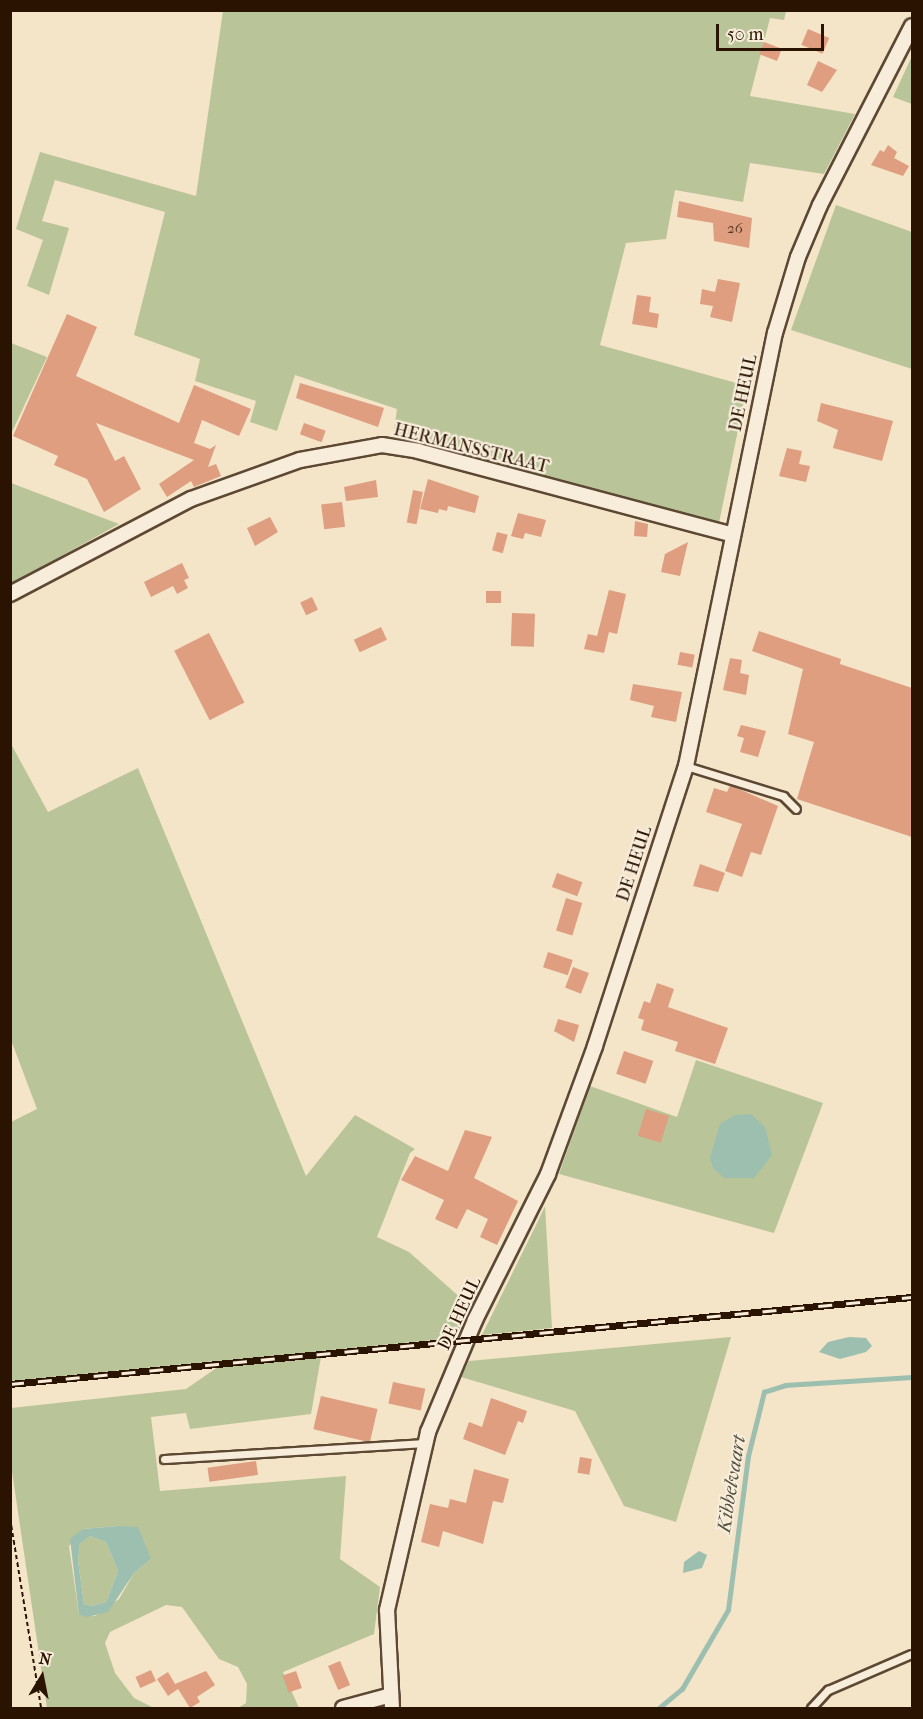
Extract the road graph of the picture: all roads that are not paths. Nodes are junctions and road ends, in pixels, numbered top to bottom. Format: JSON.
{"nodes":[{"id":1,"x":912,"y":26,"type":"edge"},
{"id":2,"x":733,"y":535,"type":"junction"},
{"id":3,"x":10,"y":594,"type":"edge"},
{"id":4,"x":686,"y":766,"type":"junction"},
{"id":5,"x":796,"y":809,"type":"dead end"},
{"id":6,"x":426,"y":1443,"type":"junction"},
{"id":7,"x":164,"y":1459,"type":"dead end"},
{"id":8,"x":910,"y":1654,"type":"dead end"},
{"id":9,"x":391,"y":1702,"type":"edge"},
{"id":10,"x":343,"y":1708,"type":"edge"},
{"id":11,"x":811,"y":1708,"type":"edge"}],
"edges":[{"from":1,"to":2,"type":"street","name":"DE HEUL"},
{"from":2,"to":3,"type":"street","name":"HERMANSSTRAAT"},
{"from":2,"to":4,"type":"street","name":"DE HEUL"},
{"from":4,"to":5,"type":"lane"},
{"from":4,"to":6,"type":"street","name":"DE HEUL"},
{"from":6,"to":7,"type":"lane"},
{"from":6,"to":9,"type":"street","name":"DE HEUL"},
{"from":8,"to":11,"type":"lane"},
{"from":9,"to":10,"type":"street"}]}
